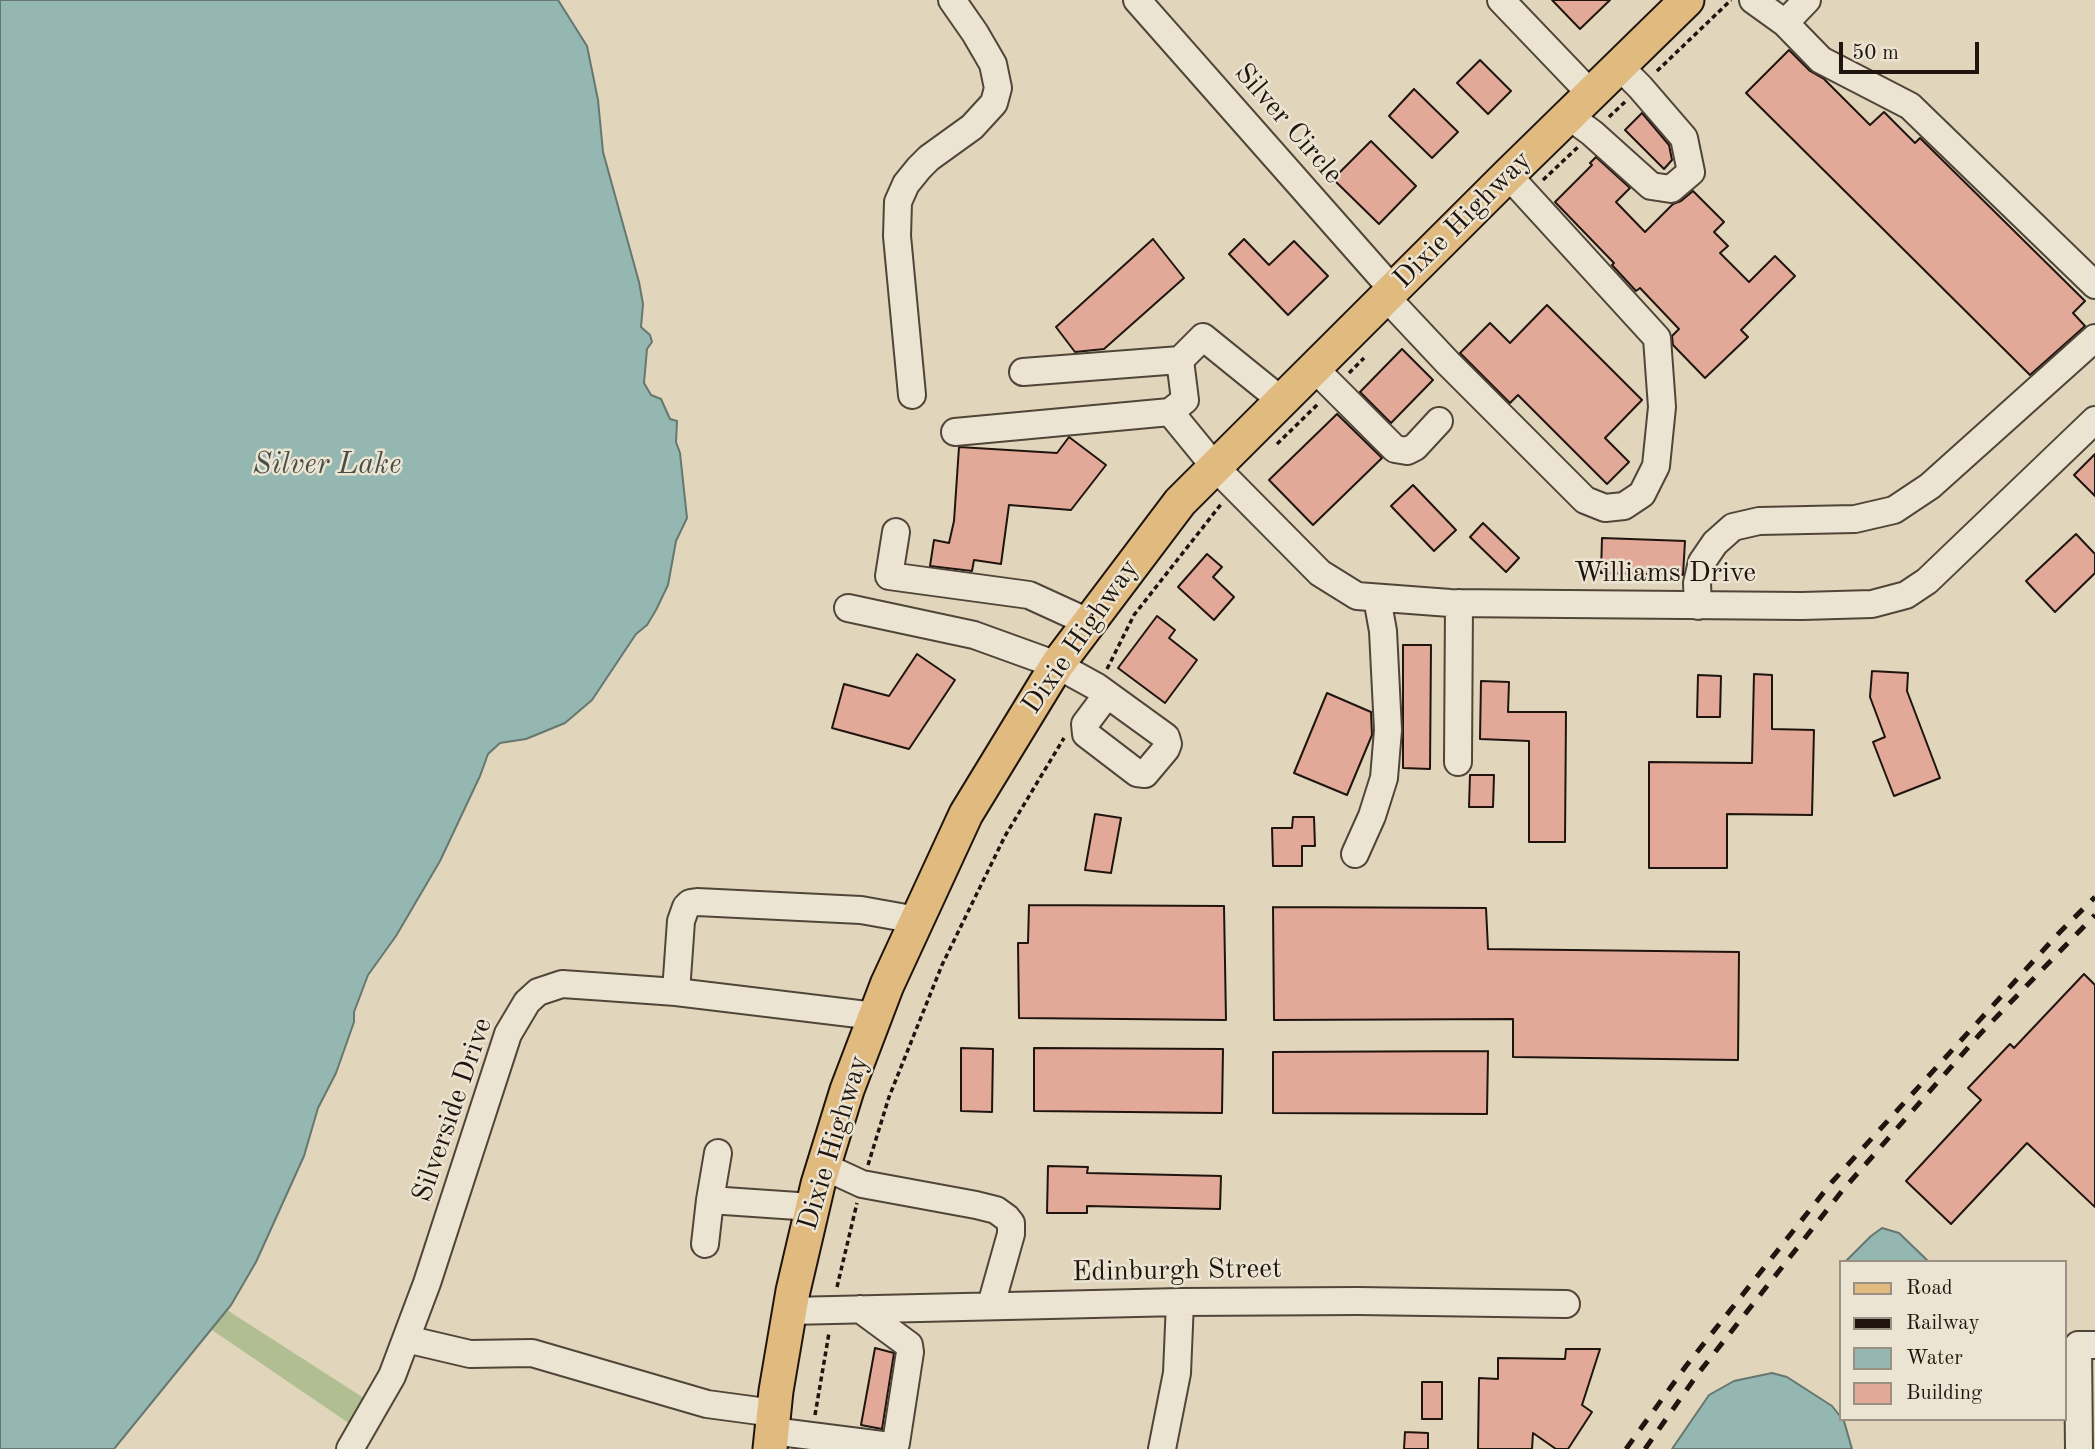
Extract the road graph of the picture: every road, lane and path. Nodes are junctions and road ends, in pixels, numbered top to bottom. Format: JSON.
{"nodes":[{"id":1,"x":951,"y":0,"type":"edge"},
{"id":2,"x":1137,"y":0,"type":"edge"},
{"id":3,"x":1501,"y":0,"type":"edge"},
{"id":4,"x":1687,"y":0,"type":"edge"},
{"id":5,"x":1731,"y":0,"type":"edge"},
{"id":6,"x":1753,"y":0,"type":"edge"},
{"id":7,"x":1808,"y":0,"type":"edge"},
{"id":8,"x":1786,"y":23,"type":"junction"},
{"id":9,"x":1630,"y":77,"type":"junction"},
{"id":10,"x":1584,"y":114,"type":"junction"},
{"id":11,"x":1517,"y":186,"type":"junction"},
{"id":12,"x":2095,"y":285,"type":"edge"},
{"id":13,"x":1389,"y":293,"type":"junction"},
{"id":14,"x":2095,"y":338,"type":"edge"},
{"id":15,"x":1369,"y":352,"type":"dead end"},
{"id":16,"x":1180,"y":360,"type":"junction"},
{"id":17,"x":1023,"y":372,"type":"dead end"},
{"id":18,"x":1324,"y":378,"type":"junction"},
{"id":19,"x":912,"y":394,"type":"dead end"},
{"id":20,"x":1282,"y":401,"type":"junction"},
{"id":21,"x":1170,"y":412,"type":"junction"},
{"id":22,"x":1439,"y":421,"type":"dead end"},
{"id":23,"x":955,"y":432,"type":"dead end"},
{"id":24,"x":2090,"y":436,"type":"edge"},
{"id":25,"x":1271,"y":451,"type":"dead end"},
{"id":26,"x":1215,"y":467,"type":"junction"},
{"id":27,"x":1216,"y":510,"type":"dead end"},
{"id":28,"x":895,"y":533,"type":"dead end"},
{"id":29,"x":1377,"y":597,"type":"junction"},
{"id":30,"x":1460,"y":603,"type":"junction"},
{"id":31,"x":1698,"y":606,"type":"junction"},
{"id":32,"x":848,"y":608,"type":"dead end"},
{"id":33,"x":1088,"y":622,"type":"junction"},
{"id":34,"x":1056,"y":665,"type":"junction"},
{"id":35,"x":1102,"y":692,"type":"joint"},
{"id":36,"x":1071,"y":728,"type":"dead end"},
{"id":37,"x":1458,"y":762,"type":"dead end"},
{"id":38,"x":1355,"y":854,"type":"dead end"},
{"id":39,"x":917,"y":920,"type":"junction"},
{"id":40,"x":677,"y":992,"type":"junction"},
{"id":41,"x":875,"y":1016,"type":"junction"},
{"id":42,"x":718,"y":1153,"type":"dead end"},
{"id":43,"x":823,"y":1166,"type":"junction"},
{"id":44,"x":862,"y":1184,"type":"junction"},
{"id":45,"x":710,"y":1200,"type":"junction"},
{"id":46,"x":813,"y":1207,"type":"junction"},
{"id":47,"x":705,"y":1244,"type":"dead end"},
{"id":48,"x":1180,"y":1301,"type":"junction"},
{"id":49,"x":1566,"y":1304,"type":"dead end"},
{"id":50,"x":991,"y":1306,"type":"junction"},
{"id":51,"x":860,"y":1309,"type":"junction"},
{"id":52,"x":790,"y":1311,"type":"junction"},
{"id":53,"x":832,"y":1311,"type":"junction"},
{"id":54,"x":406,"y":1339,"type":"junction"},
{"id":55,"x":2095,"y":1345,"type":"edge"},
{"id":56,"x":772,"y":1431,"type":"edge"},
{"id":57,"x":812,"y":1436,"type":"junction"},
{"id":58,"x":351,"y":1449,"type":"edge"},
{"id":59,"x":1162,"y":1449,"type":"edge"},
{"id":60,"x":2079,"y":1449,"type":"edge"}],
"edges":[{"from":1,"to":19,"type":"street"},
{"from":2,"to":13,"type":"street","name":"Silver Circle"},
{"from":3,"to":10,"type":"street"},
{"from":4,"to":9,"type":"main road","name":"Dixie Highway"},
{"from":5,"to":9,"type":"path"},
{"from":6,"to":8,"type":"street"},
{"from":7,"to":8,"type":"street"},
{"from":8,"to":12,"type":"street"},
{"from":9,"to":10,"type":"main road","name":"Dixie Highway"},
{"from":9,"to":10,"type":"path"},
{"from":9,"to":10,"type":"street"},
{"from":10,"to":11,"type":"main road","name":"Dixie Highway"},
{"from":10,"to":11,"type":"path"},
{"from":11,"to":13,"type":"main road","name":"Dixie Highway"},
{"from":11,"to":13,"type":"street","name":"Silver Circle"},
{"from":13,"to":18,"type":"main road","name":"Dixie Highway"},
{"from":14,"to":31,"type":"street"},
{"from":15,"to":18,"type":"path"},
{"from":16,"to":17,"type":"street"},
{"from":16,"to":20,"type":"street"},
{"from":16,"to":21,"type":"street"},
{"from":18,"to":20,"type":"main road","name":"Dixie Highway"},
{"from":18,"to":22,"type":"street"},
{"from":18,"to":25,"type":"path"},
{"from":20,"to":26,"type":"main road","name":"Dixie Highway"},
{"from":21,"to":23,"type":"street"},
{"from":21,"to":26,"type":"street","name":"Williams Drive"},
{"from":24,"to":31,"type":"street","name":"Williams Drive"},
{"from":26,"to":29,"type":"street","name":"Williams Drive"},
{"from":26,"to":33,"type":"main road","name":"Dixie Highway"},
{"from":27,"to":35,"type":"path"},
{"from":28,"to":33,"type":"street"},
{"from":29,"to":30,"type":"street","name":"Williams Drive"},
{"from":29,"to":38,"type":"street"},
{"from":30,"to":31,"type":"street","name":"Williams Drive"},
{"from":30,"to":37,"type":"street"},
{"from":32,"to":34,"type":"street"},
{"from":33,"to":34,"type":"main road","name":"Dixie Highway"},
{"from":34,"to":35,"type":"street"},
{"from":34,"to":39,"type":"main road","name":"Dixie Highway"},
{"from":36,"to":44,"type":"path"},
{"from":39,"to":40,"type":"street"},
{"from":39,"to":41,"type":"main road","name":"Dixie Highway"},
{"from":40,"to":41,"type":"street","name":"Silverside Drive"},
{"from":40,"to":54,"type":"street","name":"Silverside Drive"},
{"from":41,"to":43,"type":"main road","name":"Dixie Highway"},
{"from":42,"to":45,"type":"street"},
{"from":43,"to":44,"type":"street"},
{"from":43,"to":46,"type":"main road","name":"Dixie Highway"},
{"from":44,"to":50,"type":"street"},
{"from":44,"to":53,"type":"path"},
{"from":45,"to":46,"type":"street"},
{"from":45,"to":47,"type":"street"},
{"from":46,"to":52,"type":"main road","name":"Dixie Highway"},
{"from":48,"to":49,"type":"street","name":"Edinburgh Street"},
{"from":48,"to":50,"type":"street","name":"Edinburgh Street"},
{"from":48,"to":59,"type":"street"},
{"from":50,"to":51,"type":"street","name":"Edinburgh Street"},
{"from":51,"to":53,"type":"street","name":"Edinburgh Street"},
{"from":51,"to":57,"type":"street"},
{"from":52,"to":53,"type":"street","name":"Edinburgh Street"},
{"from":52,"to":56,"type":"main road","name":"Dixie Highway"},
{"from":53,"to":57,"type":"path"},
{"from":54,"to":56,"type":"street"},
{"from":54,"to":58,"type":"street","name":"Silverside Drive"},
{"from":55,"to":60,"type":"street"},
{"from":56,"to":57,"type":"street"}]}
